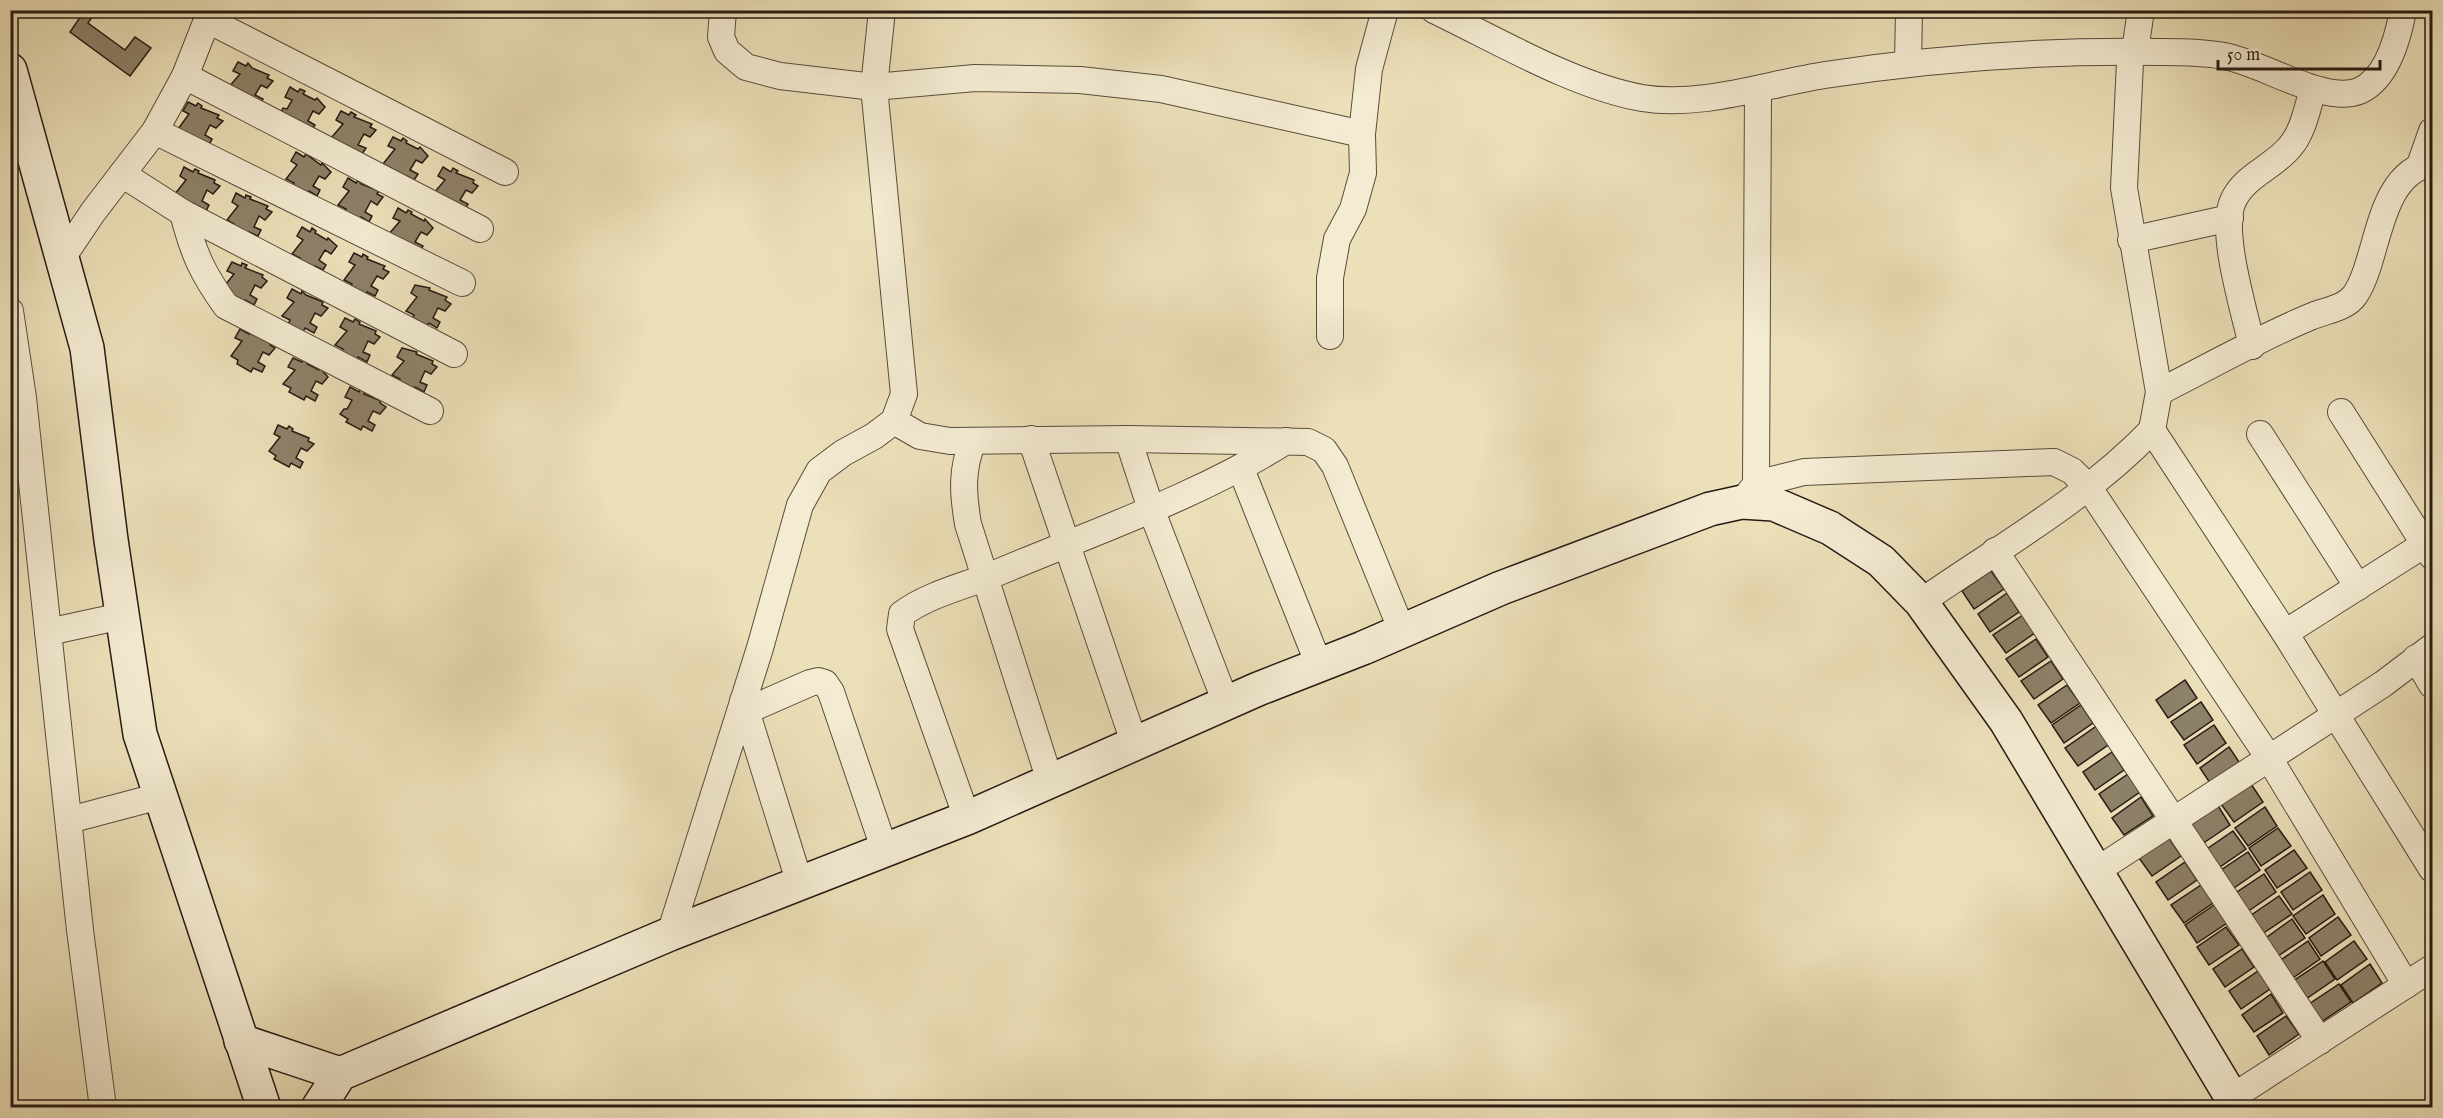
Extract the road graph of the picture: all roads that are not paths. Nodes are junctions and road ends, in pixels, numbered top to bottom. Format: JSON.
{"nodes":[{"id":1,"x":723,"y":10,"type":"edge"},
{"id":2,"x":882,"y":10,"type":"edge"},
{"id":3,"x":1385,"y":10,"type":"edge"},
{"id":4,"x":1434,"y":10,"type":"edge"},
{"id":5,"x":1909,"y":10,"type":"edge"},
{"id":6,"x":2141,"y":10,"type":"edge"},
{"id":7,"x":2403,"y":10,"type":"edge"},
{"id":8,"x":210,"y":15,"type":"edge"},
{"id":9,"x":2135,"y":51,"type":"junction"},
{"id":10,"x":1908,"y":64,"type":"junction"},
{"id":11,"x":10,"y":70,"type":"edge"},
{"id":12,"x":185,"y":76,"type":"junction"},
{"id":13,"x":874,"y":87,"type":"junction"},
{"id":14,"x":1758,"y":89,"type":"junction"},
{"id":15,"x":2313,"y":89,"type":"junction"},
{"id":16,"x":17,"y":117,"type":"edge"},
{"id":17,"x":155,"y":131,"type":"junction"},
{"id":18,"x":2433,"y":131,"type":"edge"},
{"id":19,"x":1362,"y":134,"type":"junction"},
{"id":20,"x":2426,"y":164,"type":"edge"},
{"id":21,"x":505,"y":172,"type":"dead end"},
{"id":22,"x":122,"y":174,"type":"junction"},
{"id":23,"x":183,"y":213,"type":"junction"},
{"id":24,"x":2230,"y":218,"type":"junction"},
{"id":25,"x":480,"y":229,"type":"dead end"},
{"id":26,"x":2131,"y":240,"type":"junction"},
{"id":27,"x":62,"y":258,"type":"junction"},
{"id":28,"x":462,"y":283,"type":"dead end"},
{"id":29,"x":10,"y":311,"type":"edge"},
{"id":30,"x":1330,"y":336,"type":"dead end"},
{"id":31,"x":2252,"y":346,"type":"junction"},
{"id":32,"x":454,"y":354,"type":"dead end"},
{"id":33,"x":2159,"y":392,"type":"junction"},
{"id":34,"x":430,"y":411,"type":"dead end"},
{"id":35,"x":2340,"y":412,"type":"dead end"},
{"id":36,"x":894,"y":420,"type":"junction"},
{"id":37,"x":2152,"y":430,"type":"junction"},
{"id":38,"x":2260,"y":434,"type":"dead end"},
{"id":39,"x":1031,"y":439,"type":"junction"},
{"id":40,"x":1128,"y":439,"type":"junction"},
{"id":41,"x":973,"y":441,"type":"junction"},
{"id":42,"x":1286,"y":441,"type":"junction"},
{"id":43,"x":1241,"y":469,"type":"junction"},
{"id":44,"x":2089,"y":488,"type":"junction"},
{"id":45,"x":1749,"y":493,"type":"junction"},
{"id":46,"x":1151,"y":509,"type":"junction"},
{"id":47,"x":1067,"y":543,"type":"junction"},
{"id":48,"x":2429,"y":550,"type":"edge"},
{"id":49,"x":1995,"y":551,"type":"junction"},
{"id":50,"x":984,"y":579,"type":"junction"},
{"id":51,"x":2358,"y":587,"type":"junction"},
{"id":52,"x":1921,"y":602,"type":"junction"},
{"id":53,"x":122,"y":616,"type":"junction"},
{"id":54,"x":1401,"y":631,"type":"junction"},
{"id":55,"x":48,"y":632,"type":"junction"},
{"id":56,"x":2285,"y":633,"type":"junction"},
{"id":57,"x":2424,"y":653,"type":"edge"},
{"id":58,"x":1319,"y":665,"type":"junction"},
{"id":59,"x":2433,"y":685,"type":"edge"},
{"id":60,"x":1226,"y":703,"type":"junction"},
{"id":61,"x":745,"y":706,"type":"junction"},
{"id":62,"x":2336,"y":714,"type":"junction"},
{"id":63,"x":1135,"y":745,"type":"junction"},
{"id":64,"x":2269,"y":758,"type":"junction"},
{"id":65,"x":1050,"y":781,"type":"junction"},
{"id":66,"x":160,"y":796,"type":"junction"},
{"id":67,"x":967,"y":818,"type":"junction"},
{"id":68,"x":2172,"y":819,"type":"junction"},
{"id":69,"x":69,"y":820,"type":"junction"},
{"id":70,"x":885,"y":851,"type":"junction"},
{"id":71,"x":2433,"y":869,"type":"edge"},
{"id":72,"x":2096,"y":871,"type":"junction"},
{"id":73,"x":800,"y":884,"type":"junction"},
{"id":74,"x":670,"y":934,"type":"junction"},
{"id":75,"x":2433,"y":968,"type":"edge"},
{"id":76,"x":2406,"y":985,"type":"junction"},
{"id":77,"x":241,"y":1041,"type":"junction"},
{"id":78,"x":2320,"y":1041,"type":"junction"},
{"id":79,"x":340,"y":1074,"type":"junction"},
{"id":80,"x":2235,"y":1103,"type":"edge"},
{"id":81,"x":103,"y":1107,"type":"edge"},
{"id":82,"x":264,"y":1107,"type":"edge"},
{"id":83,"x":318,"y":1107,"type":"edge"}],
"edges":[{"from":1,"to":13,"type":"street"},
{"from":2,"to":13,"type":"street"},
{"from":3,"to":19,"type":"street"},
{"from":4,"to":14,"type":"street"},
{"from":5,"to":10,"type":"street"},
{"from":6,"to":9,"type":"street"},
{"from":7,"to":15,"type":"street"},
{"from":8,"to":12,"type":"street"},
{"from":8,"to":21,"type":"street"},
{"from":9,"to":10,"type":"street"},
{"from":9,"to":15,"type":"street"},
{"from":9,"to":26,"type":"street"},
{"from":10,"to":14,"type":"street"},
{"from":11,"to":16,"type":"street"},
{"from":12,"to":17,"type":"street"},
{"from":12,"to":25,"type":"street"},
{"from":13,"to":19,"type":"street"},
{"from":13,"to":36,"type":"street"},
{"from":14,"to":45,"type":"street"},
{"from":15,"to":24,"type":"street"},
{"from":16,"to":27,"type":"street"},
{"from":17,"to":22,"type":"street"},
{"from":17,"to":28,"type":"street"},
{"from":18,"to":20,"type":"street"},
{"from":19,"to":30,"type":"street"},
{"from":20,"to":31,"type":"street"},
{"from":22,"to":23,"type":"street"},
{"from":22,"to":27,"type":"street"},
{"from":23,"to":32,"type":"street"},
{"from":23,"to":34,"type":"street"},
{"from":24,"to":26,"type":"street"},
{"from":24,"to":31,"type":"street"},
{"from":26,"to":33,"type":"street"},
{"from":27,"to":53,"type":"street"},
{"from":29,"to":55,"type":"street"},
{"from":31,"to":33,"type":"street"},
{"from":33,"to":37,"type":"street"},
{"from":35,"to":48,"type":"street"},
{"from":36,"to":41,"type":"street"},
{"from":36,"to":61,"type":"street"},
{"from":37,"to":44,"type":"street"},
{"from":37,"to":56,"type":"street"},
{"from":38,"to":51,"type":"street"},
{"from":39,"to":40,"type":"street"},
{"from":39,"to":41,"type":"street"},
{"from":39,"to":47,"type":"street"},
{"from":40,"to":42,"type":"street"},
{"from":40,"to":46,"type":"street"},
{"from":41,"to":50,"type":"street"},
{"from":42,"to":43,"type":"street"},
{"from":42,"to":54,"type":"street"},
{"from":43,"to":46,"type":"street"},
{"from":43,"to":58,"type":"street"},
{"from":44,"to":45,"type":"street"},
{"from":44,"to":49,"type":"street"},
{"from":44,"to":64,"type":"street"},
{"from":45,"to":52,"type":"street"},
{"from":45,"to":54,"type":"street"},
{"from":46,"to":47,"type":"street"},
{"from":46,"to":60,"type":"street"},
{"from":47,"to":50,"type":"street"},
{"from":47,"to":63,"type":"street"},
{"from":48,"to":51,"type":"street"},
{"from":49,"to":52,"type":"street"},
{"from":49,"to":68,"type":"street"},
{"from":50,"to":65,"type":"street"},
{"from":50,"to":67,"type":"street"},
{"from":51,"to":56,"type":"street"},
{"from":52,"to":72,"type":"street"},
{"from":53,"to":55,"type":"street"},
{"from":53,"to":66,"type":"street"},
{"from":54,"to":58,"type":"street"},
{"from":55,"to":69,"type":"street"},
{"from":56,"to":62,"type":"street"},
{"from":57,"to":59,"type":"street"},
{"from":57,"to":62,"type":"street"},
{"from":58,"to":60,"type":"street"},
{"from":60,"to":63,"type":"street"},
{"from":61,"to":70,"type":"street"},
{"from":61,"to":73,"type":"street"},
{"from":61,"to":74,"type":"street"},
{"from":62,"to":64,"type":"street"},
{"from":62,"to":71,"type":"street"},
{"from":63,"to":65,"type":"street"},
{"from":64,"to":68,"type":"street"},
{"from":64,"to":76,"type":"street"},
{"from":65,"to":67,"type":"street"},
{"from":66,"to":69,"type":"street"},
{"from":66,"to":77,"type":"street"},
{"from":67,"to":70,"type":"street"},
{"from":68,"to":72,"type":"street"},
{"from":68,"to":78,"type":"street"},
{"from":69,"to":81,"type":"street"},
{"from":70,"to":73,"type":"street"},
{"from":72,"to":80,"type":"street"},
{"from":73,"to":74,"type":"street"},
{"from":74,"to":79,"type":"street"},
{"from":75,"to":76,"type":"street"},
{"from":76,"to":78,"type":"street"},
{"from":77,"to":79,"type":"street"},
{"from":77,"to":82,"type":"street"},
{"from":78,"to":80,"type":"street"},
{"from":79,"to":83,"type":"street"}]}
